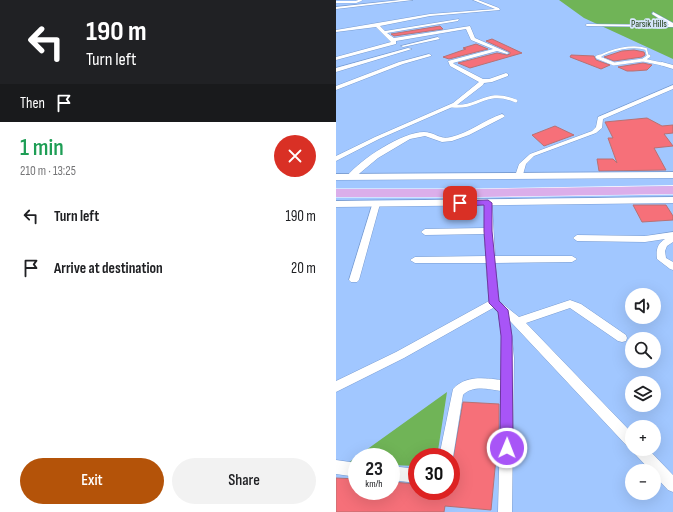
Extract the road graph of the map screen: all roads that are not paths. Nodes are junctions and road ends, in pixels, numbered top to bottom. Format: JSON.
{"nodes":[{"id":1,"x":361,"y":0,"type":"edge"},
{"id":2,"x":411,"y":0,"type":"edge"},
{"id":3,"x":475,"y":0,"type":"edge"},
{"id":4,"x":336,"y":2,"type":"edge"},
{"id":5,"x":336,"y":8,"type":"edge"},
{"id":6,"x":653,"y":13,"type":"dead end"},
{"id":7,"x":458,"y":20,"type":"dead end"},
{"id":8,"x":378,"y":25,"type":"junction"},
{"id":9,"x":587,"y":25,"type":"dead end"},
{"id":10,"x":673,"y":25,"type":"edge"},
{"id":11,"x":336,"y":31,"type":"edge"},
{"id":12,"x":384,"y":32,"type":"junction"},
{"id":13,"x":442,"y":38,"type":"dead end"},
{"id":14,"x":394,"y":41,"type":"junction"},
{"id":15,"x":403,"y":46,"type":"junction"},
{"id":16,"x":410,"y":49,"type":"junction"},
{"id":17,"x":497,"y":49,"type":"junction"},
{"id":18,"x":507,"y":53,"type":"dead end"},
{"id":19,"x":336,"y":59,"type":"edge"},
{"id":20,"x":643,"y":60,"type":"junction"},
{"id":21,"x":662,"y":64,"type":"joint"},
{"id":22,"x":673,"y":67,"type":"edge"},
{"id":23,"x":336,"y":70,"type":"edge"},
{"id":24,"x":506,"y":76,"type":"dead end"},
{"id":25,"x":482,"y":82,"type":"junction"},
{"id":26,"x":673,"y":87,"type":"edge"},
{"id":27,"x":336,"y":88,"type":"edge"},
{"id":28,"x":516,"y":101,"type":"dead end"},
{"id":29,"x":452,"y":106,"type":"junction"},
{"id":30,"x":502,"y":116,"type":"dead end"},
{"id":31,"x":336,"y":159,"type":"edge"},
{"id":32,"x":673,"y":175,"type":"edge"},
{"id":33,"x":352,"y":176,"type":"junction"},
{"id":34,"x":519,"y":176,"type":"junction"},
{"id":35,"x":336,"y":177,"type":"edge"},
{"id":36,"x":673,"y":181,"type":"edge"},
{"id":37,"x":336,"y":184,"type":"edge"},
{"id":38,"x":608,"y":187,"type":"junction"},
{"id":39,"x":673,"y":190,"type":"edge"},
{"id":40,"x":336,"y":193,"type":"edge"},
{"id":41,"x":673,"y":200,"type":"edge"},
{"id":42,"x":488,"y":203,"type":"junction"},
{"id":43,"x":336,"y":204,"type":"edge"},
{"id":44,"x":376,"y":204,"type":"junction"},
{"id":45,"x":488,"y":231,"type":"junction"},
{"id":46,"x":425,"y":232,"type":"dead end"},
{"id":47,"x":673,"y":237,"type":"edge"},
{"id":48,"x":577,"y":238,"type":"dead end"},
{"id":49,"x":490,"y":259,"type":"junction"},
{"id":50,"x":572,"y":259,"type":"dead end"},
{"id":51,"x":415,"y":260,"type":"dead end"},
{"id":52,"x":673,"y":268,"type":"edge"},
{"id":53,"x":354,"y":280,"type":"dead end"},
{"id":54,"x":494,"y":303,"type":"junction"},
{"id":55,"x":503,"y":310,"type":"junction"},
{"id":56,"x":518,"y":322,"type":"junction"},
{"id":57,"x":622,"y":338,"type":"dead end"},
{"id":58,"x":507,"y":386,"type":"junction"},
{"id":59,"x":336,"y":387,"type":"edge"},
{"id":60,"x":625,"y":435,"type":"edge"},
{"id":61,"x":448,"y":448,"type":"edge"},
{"id":62,"x":646,"y":456,"type":"edge"},
{"id":63,"x":336,"y":468,"type":"edge"},
{"id":64,"x":348,"y":469,"type":"edge"},
{"id":65,"x":673,"y":485,"type":"edge"},
{"id":66,"x":505,"y":512,"type":"edge"}],
"edges":[{"from":1,"to":4,"type":"lane"},
{"from":2,"to":5,"type":"street"},
{"from":3,"to":8,"type":"street"},
{"from":6,"to":10,"type":"street"},
{"from":7,"to":12,"type":"street"},
{"from":8,"to":11,"type":"street"},
{"from":8,"to":12,"type":"street"},
{"from":9,"to":10,"type":"street"},
{"from":12,"to":14,"type":"street"},
{"from":13,"to":15,"type":"street"},
{"from":14,"to":15,"type":"street"},
{"from":14,"to":17,"type":"street"},
{"from":14,"to":19,"type":"street"},
{"from":15,"to":16,"type":"street"},
{"from":16,"to":23,"type":"street"},
{"from":16,"to":27,"type":"street"},
{"from":17,"to":18,"type":"street"},
{"from":17,"to":25,"type":"street"},
{"from":20,"to":20,"type":"lane"},
{"from":20,"to":21,"type":"lane"},
{"from":21,"to":22,"type":"street"},
{"from":24,"to":25,"type":"street"},
{"from":25,"to":29,"type":"street"},
{"from":26,"to":34,"type":"street"},
{"from":28,"to":29,"type":"lane"},
{"from":29,"to":31,"type":"street"},
{"from":30,"to":33,"type":"street"},
{"from":32,"to":34,"type":"street"},
{"from":33,"to":34,"type":"street"},
{"from":33,"to":35,"type":"street"},
{"from":36,"to":38,"type":"highway"},
{"from":37,"to":38,"type":"highway"},
{"from":38,"to":39,"type":"highway"},
{"from":38,"to":40,"type":"highway"},
{"from":41,"to":42,"type":"street"},
{"from":42,"to":44,"type":"street"},
{"from":42,"to":45,"type":"street"},
{"from":43,"to":44,"type":"street"},
{"from":44,"to":53,"type":"street"},
{"from":45,"to":46,"type":"street"},
{"from":45,"to":49,"type":"street"},
{"from":47,"to":48,"type":"street"},
{"from":47,"to":52,"type":"street"},
{"from":49,"to":50,"type":"street"},
{"from":49,"to":51,"type":"street"},
{"from":49,"to":54,"type":"street"},
{"from":54,"to":55,"type":"street"},
{"from":54,"to":59,"type":"street"},
{"from":55,"to":56,"type":"street"},
{"from":55,"to":58,"type":"street"},
{"from":56,"to":57,"type":"street"},
{"from":56,"to":60,"type":"street"},
{"from":58,"to":61,"type":"street"},
{"from":58,"to":66,"type":"street"},
{"from":62,"to":65,"type":"street"},
{"from":63,"to":64,"type":"street"}]}
